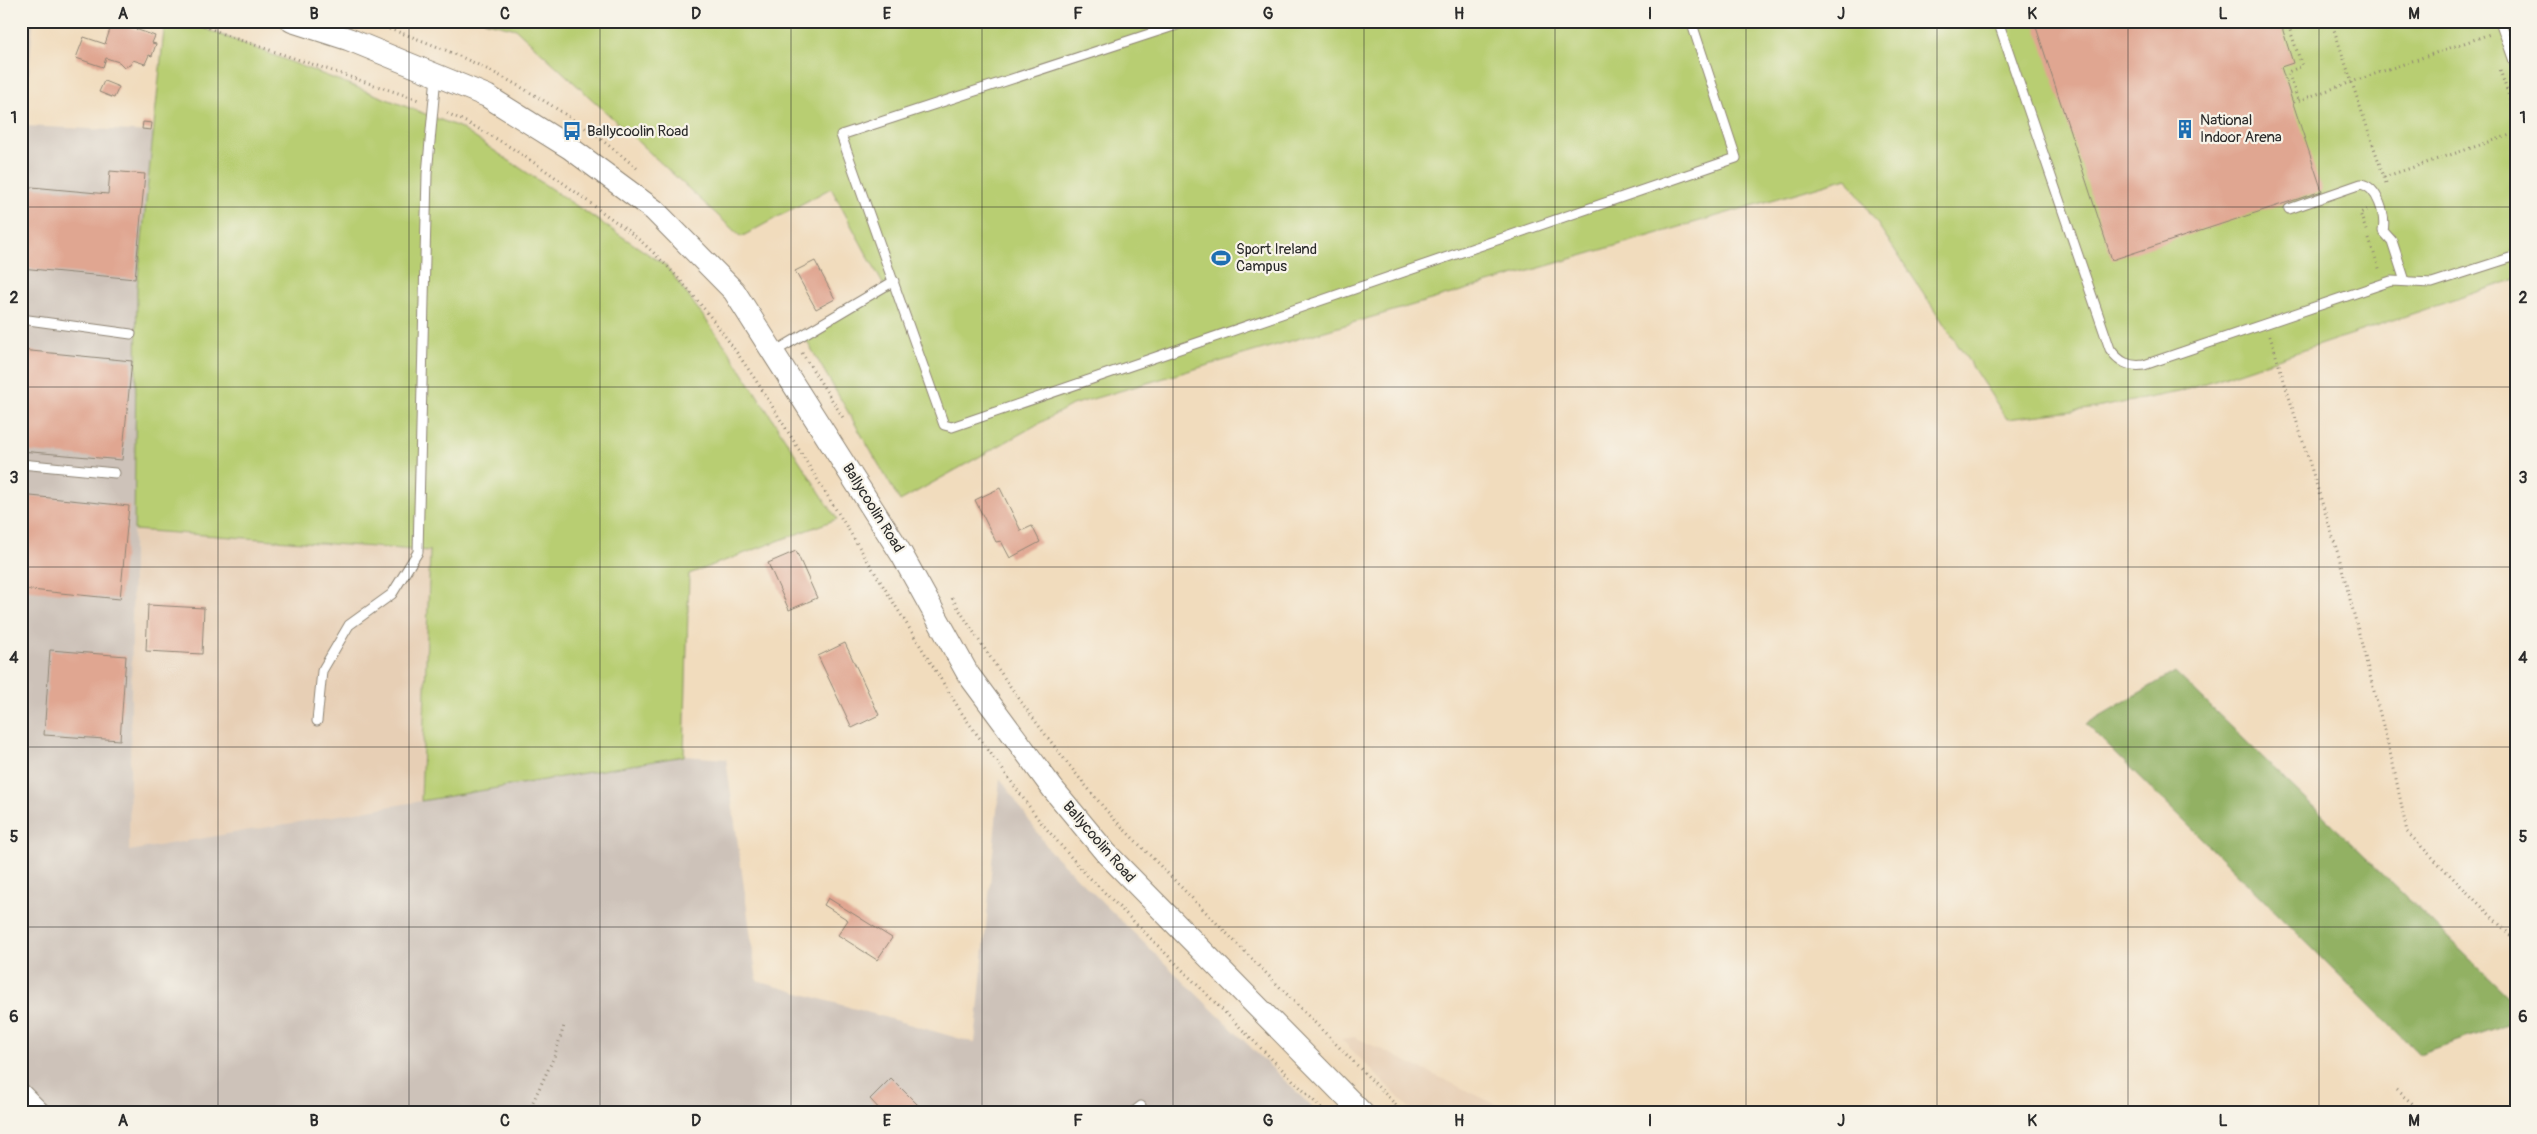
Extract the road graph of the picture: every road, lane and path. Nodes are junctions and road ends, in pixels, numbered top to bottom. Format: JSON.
{"nodes":[{"id":1,"x":195,"y":21,"type":"edge"},
{"id":2,"x":292,"y":21,"type":"edge"},
{"id":3,"x":1189,"y":21,"type":"edge"},
{"id":4,"x":1691,"y":21,"type":"edge"},
{"id":5,"x":1998,"y":21,"type":"edge"},
{"id":6,"x":2287,"y":21,"type":"edge"},
{"id":7,"x":2331,"y":21,"type":"edge"},
{"id":8,"x":2501,"y":25,"type":"edge"},
{"id":9,"x":2516,"y":67,"type":"edge"},
{"id":10,"x":436,"y":76,"type":"junction"},
{"id":11,"x":2352,"y":82,"type":"junction"},
{"id":12,"x":413,"y":97,"type":"dead end"},
{"id":13,"x":459,"y":118,"type":"dead end"},
{"id":14,"x":2516,"y":132,"type":"edge"},
{"id":15,"x":2384,"y":177,"type":"junction"},
{"id":16,"x":2379,"y":206,"type":"junction"},
{"id":17,"x":2289,"y":209,"type":"dead end"},
{"id":18,"x":2516,"y":256,"type":"edge"},
{"id":19,"x":894,"y":281,"type":"junction"},
{"id":20,"x":2405,"y":281,"type":"junction"},
{"id":21,"x":2384,"y":283,"type":"junction"},
{"id":22,"x":21,"y":319,"type":"edge"},
{"id":23,"x":2266,"y":323,"type":"junction"},
{"id":24,"x":131,"y":334,"type":"dead end"},
{"id":25,"x":774,"y":352,"type":"junction"},
{"id":26,"x":21,"y":464,"type":"edge"},
{"id":27,"x":115,"y":473,"type":"dead end"},
{"id":28,"x":317,"y":722,"type":"dead end"},
{"id":29,"x":2516,"y":941,"type":"edge"},
{"id":30,"x":564,"y":1026,"type":"dead end"},
{"id":31,"x":2396,"y":1090,"type":"dead end"},
{"id":32,"x":21,"y":1093,"type":"edge"},
{"id":33,"x":1141,"y":1106,"type":"dead end"},
{"id":34,"x":41,"y":1113,"type":"edge"},
{"id":35,"x":512,"y":1113,"type":"edge"},
{"id":36,"x":1132,"y":1113,"type":"edge"},
{"id":37,"x":1326,"y":1113,"type":"edge"},
{"id":38,"x":1362,"y":1113,"type":"edge"},
{"id":39,"x":2424,"y":1113,"type":"edge"}],
"edges":[{"from":1,"to":12,"type":"path"},
{"from":2,"to":10,"type":"street","name":"Ballycoolin Road"},
{"from":3,"to":19,"type":"lane"},
{"from":4,"to":19,"type":"lane"},
{"from":5,"to":23,"type":"lane"},
{"from":6,"to":11,"type":"path"},
{"from":7,"to":11,"type":"path"},
{"from":8,"to":9,"type":"lane"},
{"from":8,"to":11,"type":"path"},
{"from":10,"to":25,"type":"street","name":"Ballycoolin Road"},
{"from":10,"to":28,"type":"lane"},
{"from":11,"to":15,"type":"path"},
{"from":13,"to":37,"type":"path"},
{"from":14,"to":15,"type":"path"},
{"from":15,"to":16,"type":"path"},
{"from":16,"to":17,"type":"lane"},
{"from":16,"to":20,"type":"lane"},
{"from":16,"to":21,"type":"path"},
{"from":18,"to":20,"type":"lane"},
{"from":19,"to":25,"type":"lane"},
{"from":20,"to":21,"type":"lane"},
{"from":21,"to":23,"type":"lane"},
{"from":22,"to":24,"type":"lane"},
{"from":23,"to":29,"type":"path"},
{"from":25,"to":38,"type":"street","name":"Ballycoolin Road"},
{"from":26,"to":27,"type":"lane"},
{"from":30,"to":35,"type":"path"},
{"from":31,"to":39,"type":"path"},
{"from":32,"to":34,"type":"street"},
{"from":33,"to":36,"type":"lane"}]}
